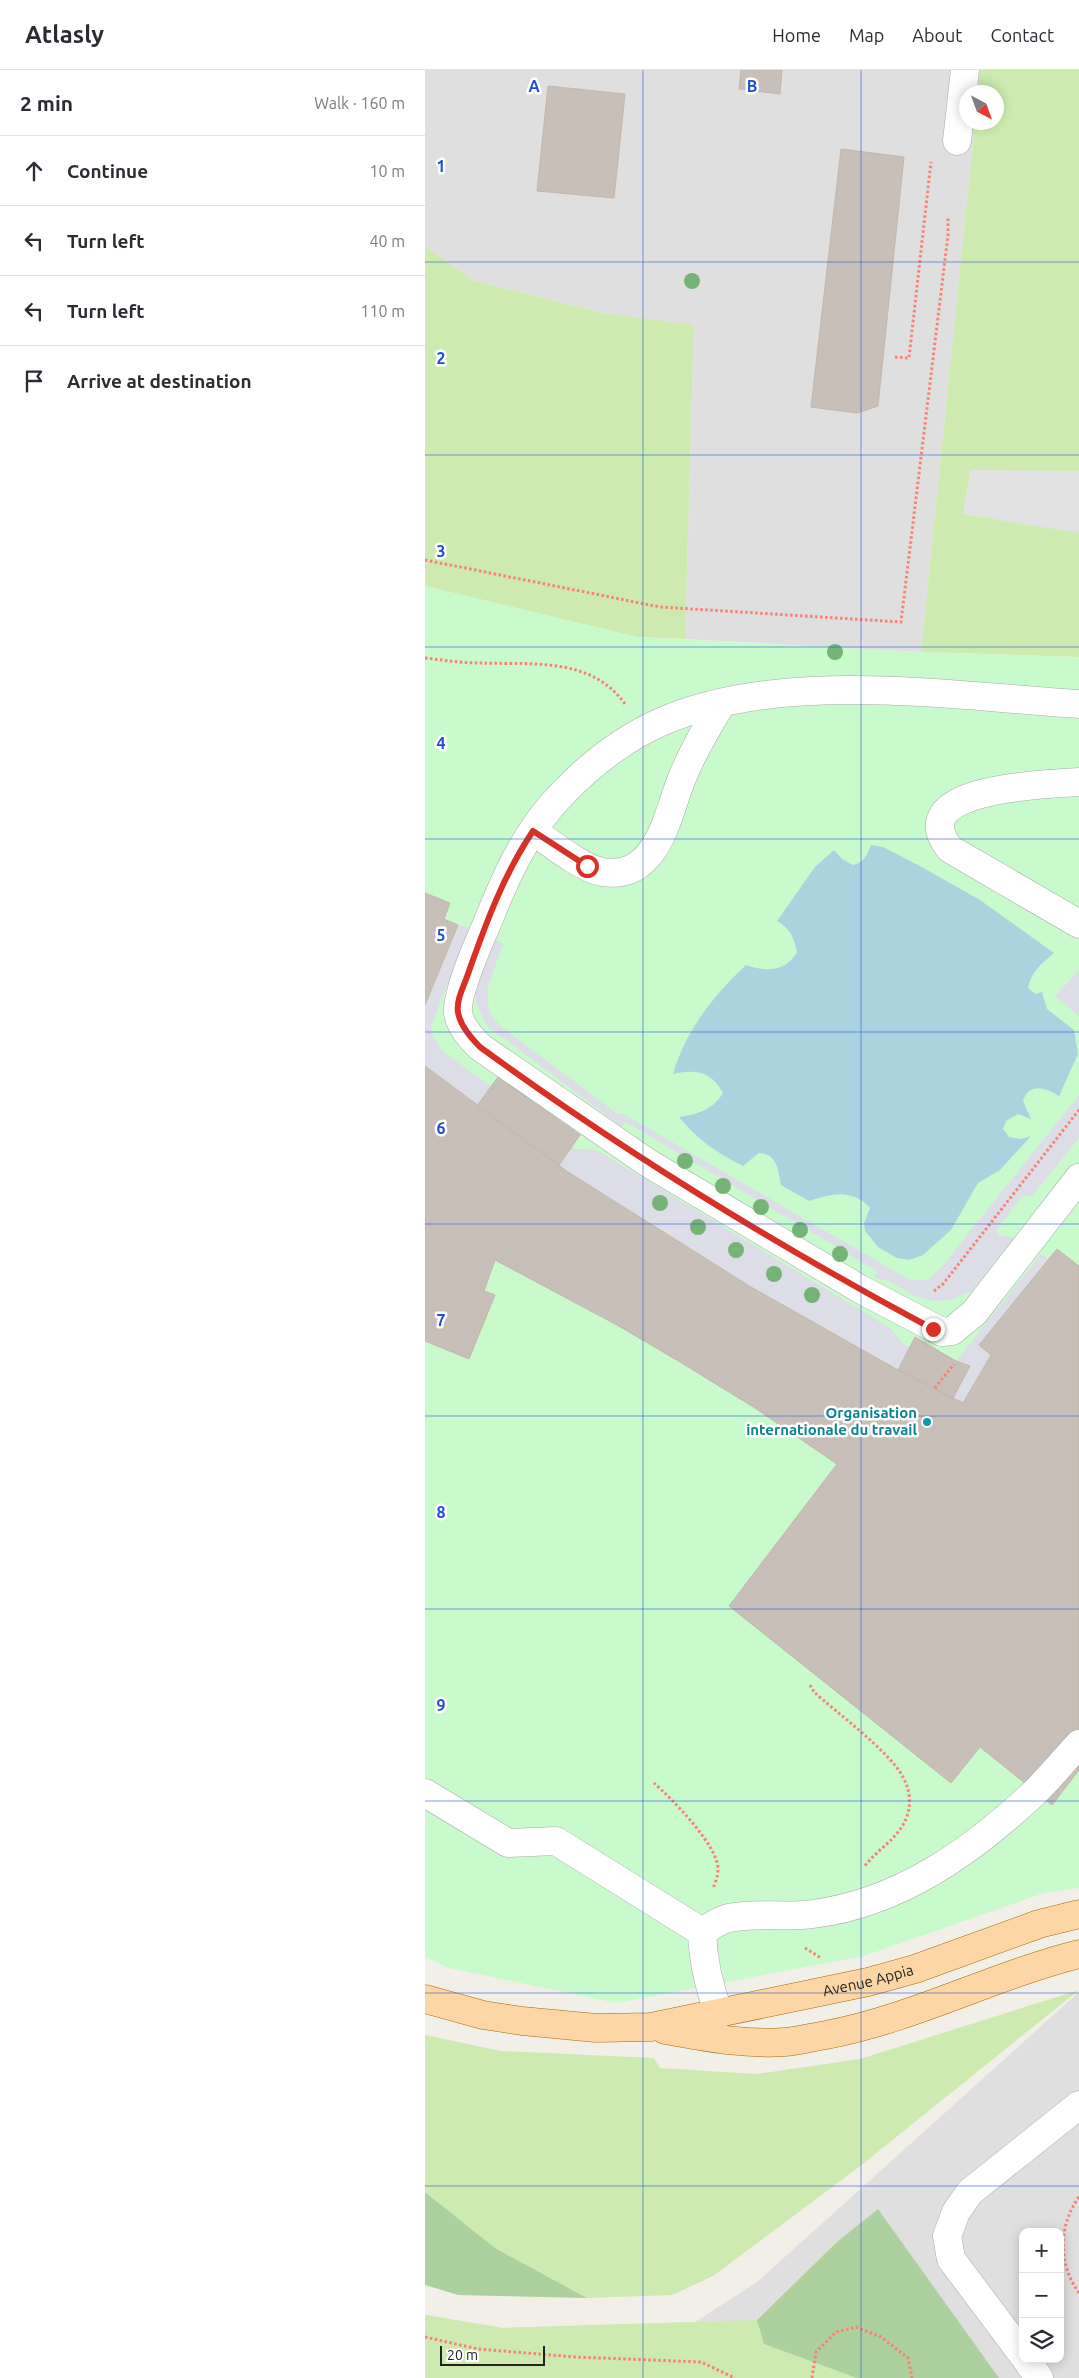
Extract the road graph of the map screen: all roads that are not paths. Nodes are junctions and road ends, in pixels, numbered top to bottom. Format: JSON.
{"nodes":[{"id":1,"x":965,"y":70,"type":"edge"},
{"id":2,"x":957,"y":141,"type":"dead end"},
{"id":3,"x":722,"y":703,"type":"junction"},
{"id":4,"x":1079,"y":704,"type":"edge"},
{"id":5,"x":1079,"y":782,"type":"edge"},
{"id":6,"x":533,"y":831,"type":"junction"},
{"id":7,"x":1079,"y":924,"type":"edge"},
{"id":8,"x":1079,"y":1178,"type":"edge"},
{"id":9,"x":1079,"y":1744,"type":"edge"},
{"id":10,"x":425,"y":1793,"type":"edge"},
{"id":11,"x":1079,"y":1914,"type":"edge"},
{"id":12,"x":702,"y":1932,"type":"junction"},
{"id":13,"x":1079,"y":1954,"type":"edge"},
{"id":14,"x":425,"y":1999,"type":"edge"},
{"id":15,"x":719,"y":2014,"type":"junction"},
{"id":16,"x":651,"y":2027,"type":"junction"},
{"id":17,"x":1079,"y":2105,"type":"edge"},
{"id":18,"x":1019,"y":2350,"type":"edge"},
{"id":19,"x":1029,"y":2363,"type":"edge"},
{"id":20,"x":1039,"y":2378,"type":"edge"}],
"edges":[{"from":1,"to":2,"type":"street"},
{"from":3,"to":4,"type":"street"},
{"from":3,"to":6,"type":"street"},
{"from":3,"to":6,"type":"street"},
{"from":5,"to":7,"type":"street"},
{"from":6,"to":8,"type":"street"},
{"from":9,"to":12,"type":"street"},
{"from":10,"to":12,"type":"street"},
{"from":11,"to":15,"type":"main road","name":"Avenue Appia"},
{"from":12,"to":15,"type":"street"},
{"from":13,"to":16,"type":"main road","name":"Avenue Appia"},
{"from":14,"to":16,"type":"main road","name":"Avenue Appia"},
{"from":15,"to":16,"type":"main road","name":"Avenue Appia"},
{"from":17,"to":18,"type":"street"},
{"from":19,"to":20,"type":"street"}]}
